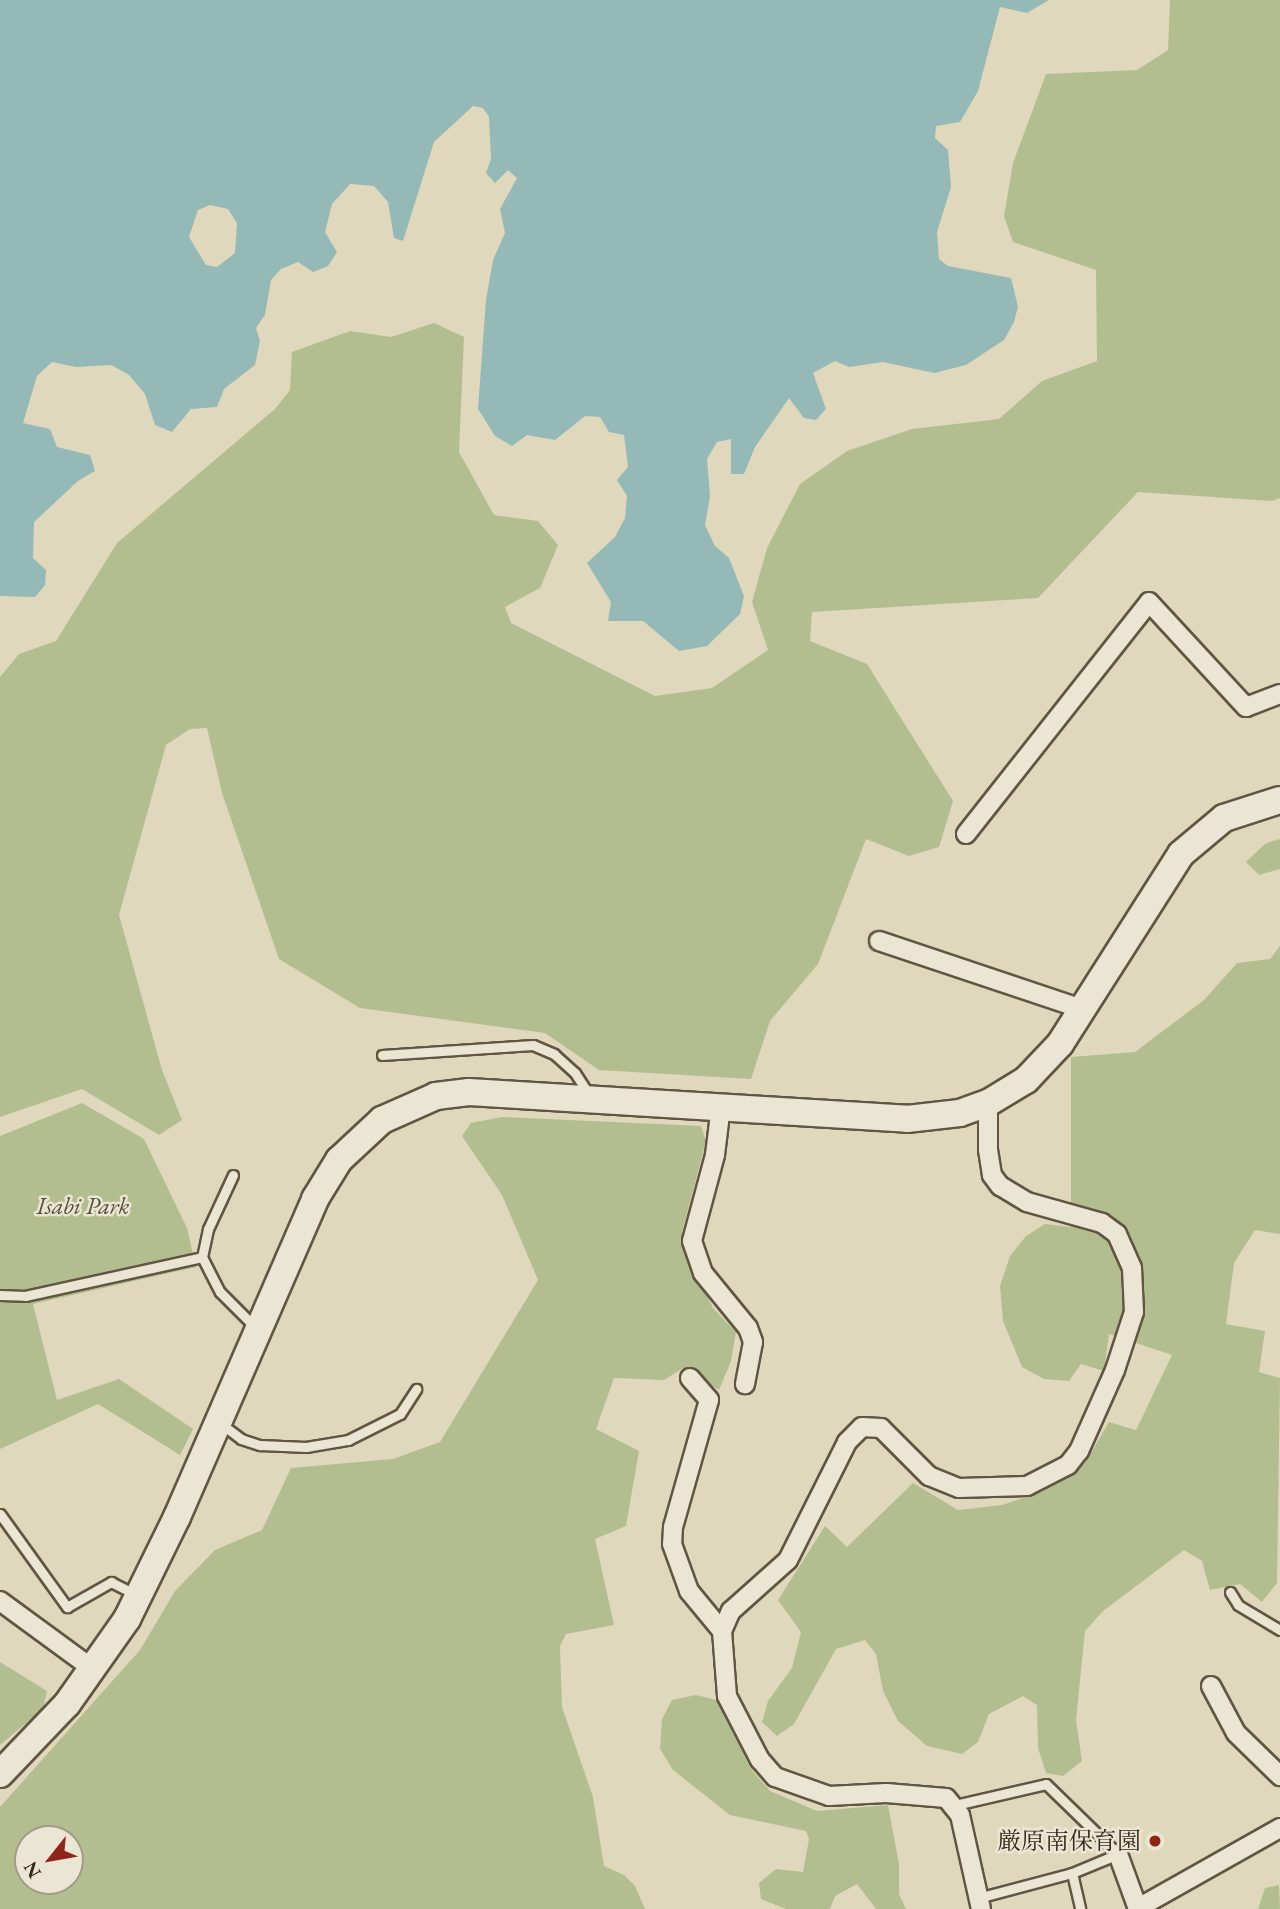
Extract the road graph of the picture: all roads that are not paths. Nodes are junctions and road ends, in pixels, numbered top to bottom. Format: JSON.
{"nodes":[{"id":1,"x":1280,"y":694,"type":"edge"},
{"id":2,"x":1280,"y":800,"type":"edge"},
{"id":3,"x":966,"y":834,"type":"dead end"},
{"id":4,"x":879,"y":941,"type":"dead end"},
{"id":5,"x":1082,"y":1009,"type":"junction"},
{"id":6,"x":382,"y":1055,"type":"dead end"},
{"id":7,"x":591,"y":1098,"type":"junction"},
{"id":8,"x":988,"y":1103,"type":"junction"},
{"id":9,"x":721,"y":1107,"type":"junction"},
{"id":10,"x":233,"y":1175,"type":"dead end"},
{"id":11,"x":202,"y":1257,"type":"junction"},
{"id":12,"x":0,"y":1295,"type":"edge"},
{"id":13,"x":257,"y":1329,"type":"junction"},
{"id":14,"x":690,"y":1378,"type":"dead end"},
{"id":15,"x":745,"y":1384,"type":"dead end"},
{"id":16,"x":416,"y":1389,"type":"dead end"},
{"id":17,"x":218,"y":1422,"type":"junction"},
{"id":18,"x":0,"y":1514,"type":"edge"},
{"id":19,"x":1230,"y":1592,"type":"dead end"},
{"id":20,"x":139,"y":1597,"type":"junction"},
{"id":21,"x":0,"y":1601,"type":"edge"},
{"id":22,"x":1280,"y":1630,"type":"edge"},
{"id":23,"x":722,"y":1631,"type":"junction"},
{"id":24,"x":93,"y":1669,"type":"junction"},
{"id":25,"x":1211,"y":1686,"type":"dead end"},
{"id":26,"x":0,"y":1774,"type":"edge"},
{"id":27,"x":1280,"y":1776,"type":"edge"},
{"id":28,"x":955,"y":1805,"type":"junction"},
{"id":29,"x":1280,"y":1828,"type":"edge"},
{"id":30,"x":1118,"y":1854,"type":"junction"},
{"id":31,"x":1072,"y":1873,"type":"junction"},
{"id":32,"x":979,"y":1903,"type":"edge"},
{"id":33,"x":1138,"y":1908,"type":"edge"},
{"id":34,"x":1080,"y":1909,"type":"edge"}],
"edges":[{"from":1,"to":3,"type":"street"},
{"from":2,"to":5,"type":"street"},
{"from":4,"to":5,"type":"street"},
{"from":5,"to":8,"type":"street"},
{"from":6,"to":7,"type":"lane"},
{"from":7,"to":9,"type":"street"},
{"from":7,"to":13,"type":"street"},
{"from":8,"to":9,"type":"street"},
{"from":8,"to":23,"type":"street"},
{"from":9,"to":15,"type":"street"},
{"from":10,"to":11,"type":"lane"},
{"from":11,"to":12,"type":"lane"},
{"from":11,"to":13,"type":"lane"},
{"from":13,"to":17,"type":"street"},
{"from":14,"to":23,"type":"street"},
{"from":16,"to":17,"type":"lane"},
{"from":17,"to":20,"type":"street"},
{"from":18,"to":20,"type":"lane"},
{"from":19,"to":22,"type":"lane"},
{"from":20,"to":24,"type":"street"},
{"from":21,"to":24,"type":"street"},
{"from":23,"to":28,"type":"street"},
{"from":24,"to":26,"type":"street"},
{"from":25,"to":27,"type":"street"},
{"from":28,"to":30,"type":"lane"},
{"from":28,"to":32,"type":"street"},
{"from":29,"to":33,"type":"street"},
{"from":30,"to":31,"type":"lane"},
{"from":30,"to":33,"type":"street"},
{"from":31,"to":32,"type":"lane"},
{"from":31,"to":34,"type":"lane"}]}
